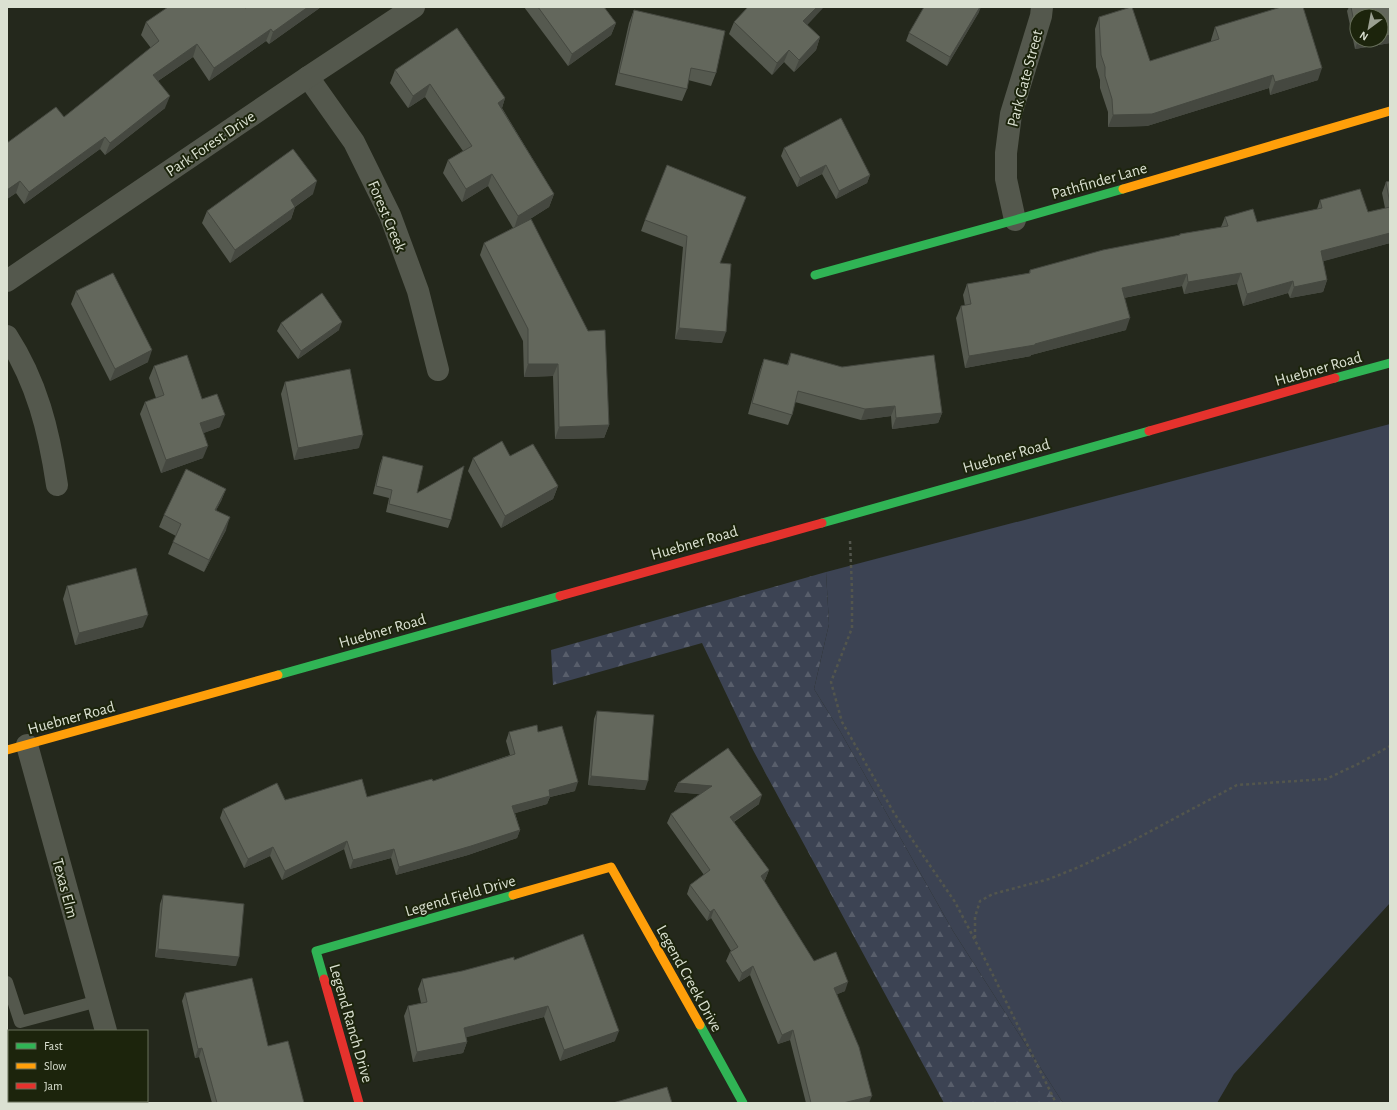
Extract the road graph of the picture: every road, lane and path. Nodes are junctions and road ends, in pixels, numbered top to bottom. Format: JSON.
{"nodes":[{"id":1,"x":414,"y":7,"type":"edge"},
{"id":2,"x":1042,"y":7,"type":"edge"},
{"id":3,"x":308,"y":77,"type":"junction"},
{"id":4,"x":1390,"y":111,"type":"edge"},
{"id":5,"x":1015,"y":220,"type":"junction"},
{"id":6,"x":815,"y":276,"type":"dead end"},
{"id":7,"x":7,"y":282,"type":"edge"},
{"id":8,"x":7,"y":336,"type":"edge"},
{"id":9,"x":1390,"y":363,"type":"edge"},
{"id":10,"x":438,"y":370,"type":"dead end"},
{"id":11,"x":57,"y":485,"type":"dead end"},
{"id":12,"x":849,"y":514,"type":"junction"},
{"id":13,"x":1390,"y":746,"type":"edge"},
{"id":14,"x":17,"y":748,"type":"edge"},
{"id":15,"x":611,"y":868,"type":"joint"},
{"id":16,"x":974,"y":939,"type":"junction"},
{"id":17,"x":316,"y":951,"type":"joint"},
{"id":18,"x":7,"y":982,"type":"edge"},
{"id":19,"x":98,"y":1001,"type":"junction"},
{"id":20,"x":106,"y":1030,"type":"edge"},
{"id":21,"x":359,"y":1103,"type":"edge"},
{"id":22,"x":743,"y":1103,"type":"edge"},
{"id":23,"x":1056,"y":1103,"type":"edge"}],
"edges":[{"from":1,"to":3,"type":"street","name":"Park Forest Drive"},
{"from":2,"to":5,"type":"street","name":"Park Gate Street"},
{"from":3,"to":7,"type":"street","name":"Park Forest Drive"},
{"from":3,"to":10,"type":"street","name":"Forest Creek"},
{"from":4,"to":5,"type":"main road","name":"Pathfinder Lane"},
{"from":5,"to":6,"type":"main road","name":"Pathfinder Lane"},
{"from":8,"to":11,"type":"street"},
{"from":9,"to":12,"type":"main road","name":"Huebner Road"},
{"from":12,"to":14,"type":"main road","name":"Huebner Road"},
{"from":12,"to":16,"type":"path"},
{"from":13,"to":16,"type":"path"},
{"from":14,"to":19,"type":"street","name":"Texas Elm"},
{"from":15,"to":17,"type":"main road","name":"Legend Field Drive"},
{"from":15,"to":22,"type":"main road","name":"Legend Creek Drive"},
{"from":16,"to":23,"type":"path"},
{"from":17,"to":21,"type":"main road","name":"Legend Ranch Drive"},
{"from":18,"to":19,"type":"lane"},
{"from":19,"to":20,"type":"street","name":"Texas Elm"}]}
